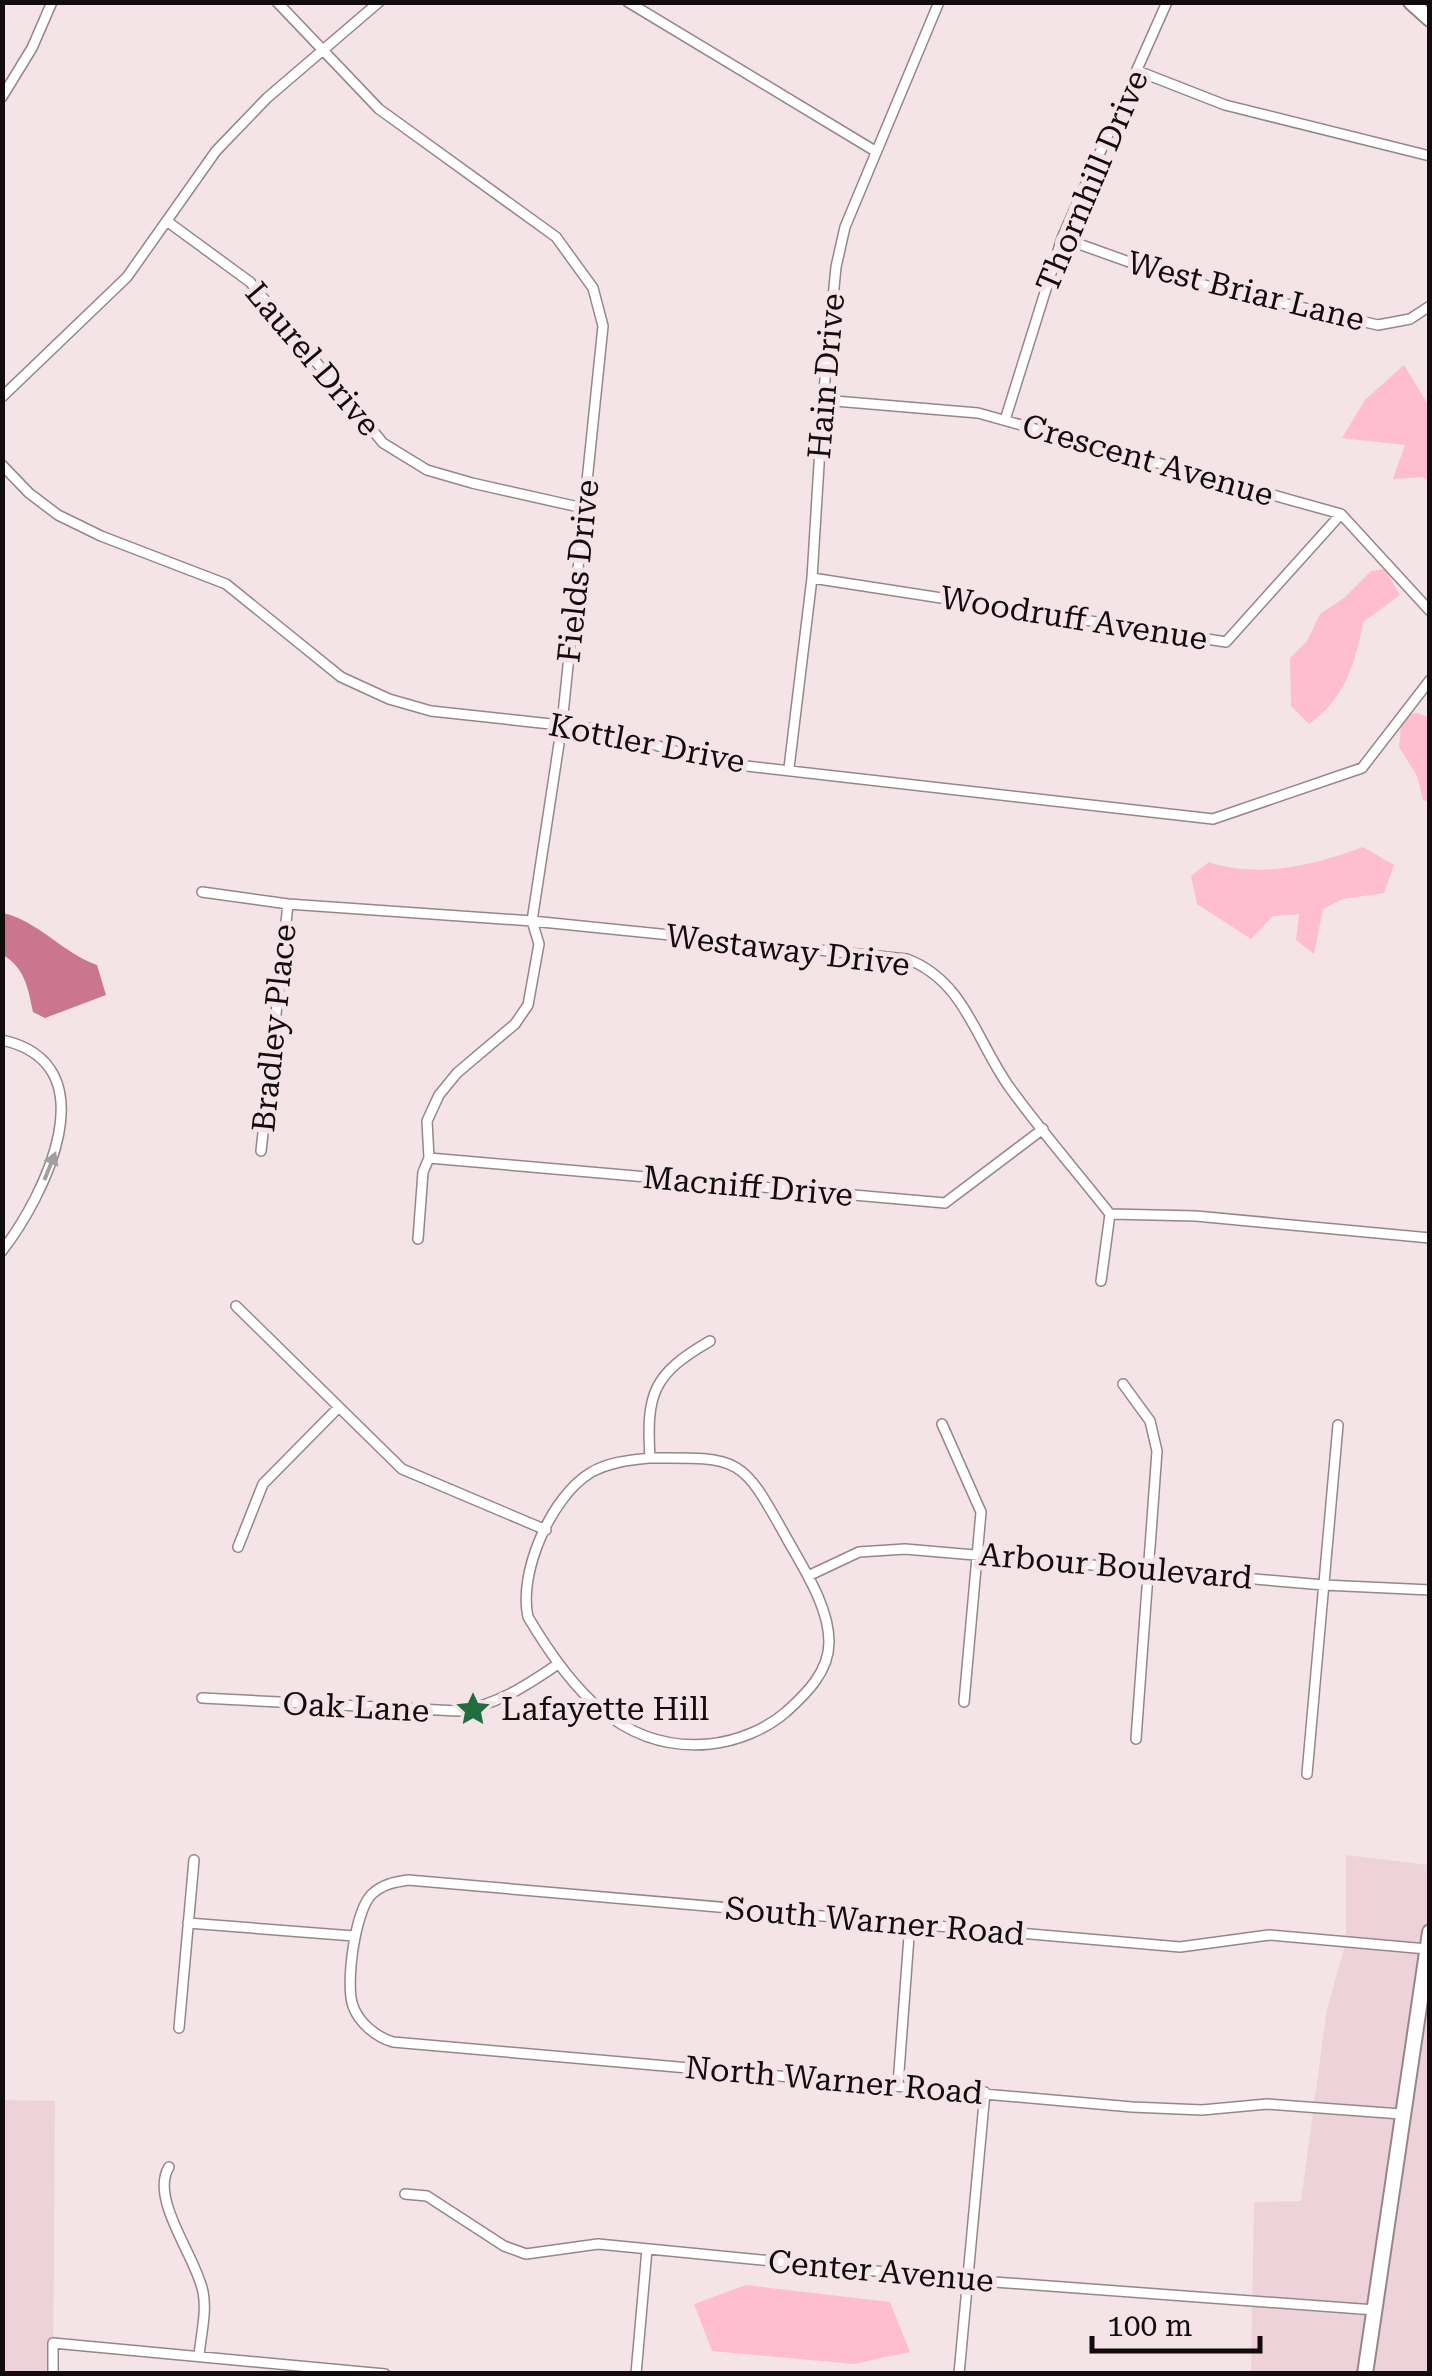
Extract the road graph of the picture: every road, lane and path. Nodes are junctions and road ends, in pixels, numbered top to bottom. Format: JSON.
{"nodes":[{"id":1,"x":52,"y":2,"type":"edge"},
{"id":2,"x":277,"y":2,"type":"edge"},
{"id":3,"x":379,"y":2,"type":"edge"},
{"id":4,"x":628,"y":2,"type":"edge"},
{"id":5,"x":939,"y":2,"type":"edge"},
{"id":6,"x":1168,"y":2,"type":"edge"},
{"id":7,"x":1411,"y":2,"type":"edge"},
{"id":8,"x":1430,"y":19,"type":"edge"},
{"id":9,"x":321,"y":50,"type":"junction"},
{"id":10,"x":1138,"y":70,"type":"junction"},
{"id":11,"x":2,"y":98,"type":"edge"},
{"id":12,"x":875,"y":151,"type":"junction"},
{"id":13,"x":1430,"y":156,"type":"edge"},
{"id":14,"x":168,"y":222,"type":"junction"},
{"id":15,"x":1062,"y":238,"type":"junction"},
{"id":16,"x":1430,"y":306,"type":"edge"},
{"id":17,"x":2,"y":398,"type":"edge"},
{"id":18,"x":823,"y":400,"type":"junction"},
{"id":19,"x":1006,"y":420,"type":"junction"},
{"id":20,"x":2,"y":465,"type":"edge"},
{"id":21,"x":583,"y":508,"type":"junction"},
{"id":22,"x":1341,"y":514,"type":"junction"},
{"id":23,"x":812,"y":578,"type":"junction"},
{"id":24,"x":1430,"y":611,"type":"edge"},
{"id":25,"x":1430,"y":680,"type":"edge"},
{"id":26,"x":562,"y":724,"type":"junction"},
{"id":27,"x":789,"y":768,"type":"junction"},
{"id":28,"x":202,"y":892,"type":"dead end"},
{"id":29,"x":288,"y":904,"type":"junction"},
{"id":30,"x":532,"y":921,"type":"junction"},
{"id":31,"x":2,"y":1040,"type":"edge"},
{"id":32,"x":1043,"y":1129,"type":"junction"},
{"id":33,"x":261,"y":1151,"type":"dead end"},
{"id":34,"x":429,"y":1158,"type":"junction"},
{"id":35,"x":1110,"y":1214,"type":"junction"},
{"id":36,"x":1430,"y":1238,"type":"edge"},
{"id":37,"x":418,"y":1239,"type":"dead end"},
{"id":38,"x":2,"y":1251,"type":"edge"},
{"id":39,"x":1101,"y":1282,"type":"dead end"},
{"id":40,"x":236,"y":1306,"type":"dead end"},
{"id":41,"x":710,"y":1341,"type":"dead end"},
{"id":42,"x":1123,"y":1384,"type":"dead end"},
{"id":43,"x":339,"y":1407,"type":"junction"},
{"id":44,"x":942,"y":1424,"type":"dead end"},
{"id":45,"x":1338,"y":1425,"type":"dead end"},
{"id":46,"x":650,"y":1458,"type":"junction"},
{"id":47,"x":546,"y":1530,"type":"junction"},
{"id":48,"x":238,"y":1547,"type":"dead end"},
{"id":49,"x":978,"y":1554,"type":"junction"},
{"id":50,"x":1148,"y":1570,"type":"junction"},
{"id":51,"x":808,"y":1576,"type":"junction"},
{"id":52,"x":1324,"y":1585,"type":"junction"},
{"id":53,"x":1430,"y":1590,"type":"edge"},
{"id":54,"x":558,"y":1664,"type":"junction"},
{"id":55,"x":202,"y":1698,"type":"dead end"},
{"id":56,"x":964,"y":1702,"type":"dead end"},
{"id":57,"x":1136,"y":1739,"type":"dead end"},
{"id":58,"x":1307,"y":1774,"type":"dead end"},
{"id":59,"x":194,"y":1860,"type":"dead end"},
{"id":60,"x":188,"y":1924,"type":"junction"},
{"id":61,"x":910,"y":1924,"type":"junction"},
{"id":62,"x":1430,"y":1932,"type":"edge"},
{"id":63,"x":354,"y":1936,"type":"junction"},
{"id":64,"x":1427,"y":1949,"type":"junction"},
{"id":65,"x":179,"y":2028,"type":"dead end"},
{"id":66,"x":898,"y":2085,"type":"junction"},
{"id":67,"x":985,"y":2092,"type":"junction"},
{"id":68,"x":1401,"y":2114,"type":"junction"},
{"id":69,"x":169,"y":2166,"type":"dead end"},
{"id":70,"x":405,"y":2194,"type":"dead end"},
{"id":71,"x":647,"y":2248,"type":"junction"},
{"id":72,"x":967,"y":2280,"type":"junction"},
{"id":73,"x":1374,"y":2310,"type":"junction"},
{"id":74,"x":199,"y":2354,"type":"junction"},
{"id":75,"x":53,"y":2374,"type":"edge"},
{"id":76,"x":386,"y":2374,"type":"edge"},
{"id":77,"x":636,"y":2374,"type":"edge"},
{"id":78,"x":959,"y":2374,"type":"edge"},
{"id":79,"x":1365,"y":2374,"type":"edge"}],
"edges":[{"from":1,"to":11,"type":"street"},
{"from":2,"to":9,"type":"street","name":"Fields Drive"},
{"from":3,"to":9,"type":"street"},
{"from":4,"to":12,"type":"street"},
{"from":5,"to":12,"type":"street","name":"Hain Drive"},
{"from":6,"to":10,"type":"street","name":"Thornhill Drive"},
{"from":7,"to":8,"type":"main road"},
{"from":9,"to":14,"type":"street"},
{"from":9,"to":21,"type":"street","name":"Fields Drive"},
{"from":10,"to":13,"type":"street"},
{"from":10,"to":15,"type":"street","name":"Thornhill Drive"},
{"from":12,"to":18,"type":"street","name":"Hain Drive"},
{"from":14,"to":17,"type":"street"},
{"from":14,"to":21,"type":"street","name":"Laurel Drive"},
{"from":15,"to":16,"type":"street","name":"West Briar Lane"},
{"from":15,"to":19,"type":"street","name":"Thornhill Drive"},
{"from":18,"to":19,"type":"street","name":"Crescent Avenue"},
{"from":18,"to":23,"type":"street","name":"Hain Drive"},
{"from":19,"to":22,"type":"street","name":"Crescent Avenue"},
{"from":20,"to":26,"type":"street","name":"Kottler Drive"},
{"from":21,"to":26,"type":"street","name":"Fields Drive"},
{"from":22,"to":23,"type":"street","name":"Woodruff Avenue"},
{"from":22,"to":24,"type":"street"},
{"from":23,"to":27,"type":"street","name":"Hain Drive"},
{"from":25,"to":27,"type":"street","name":"Kottler Drive"},
{"from":26,"to":27,"type":"street","name":"Kottler Drive"},
{"from":26,"to":30,"type":"street","name":"Fields Drive"},
{"from":28,"to":29,"type":"street","name":"Westaway Drive"},
{"from":29,"to":30,"type":"street","name":"Westaway Drive"},
{"from":29,"to":33,"type":"street","name":"Bradley Place"},
{"from":30,"to":32,"type":"street","name":"Westaway Drive"},
{"from":30,"to":34,"type":"street","name":"Fields Drive"},
{"from":38,"to":31,"type":"street","one_way":true},
{"from":32,"to":34,"type":"street","name":"Macniff Drive"},
{"from":32,"to":35,"type":"street","name":"Westaway Drive"},
{"from":34,"to":37,"type":"street","name":"Fields Drive"},
{"from":35,"to":36,"type":"street"},
{"from":35,"to":39,"type":"street"},
{"from":40,"to":43,"type":"street"},
{"from":41,"to":46,"type":"street"},
{"from":42,"to":50,"type":"street"},
{"from":43,"to":47,"type":"street"},
{"from":43,"to":48,"type":"street"},
{"from":44,"to":49,"type":"street"},
{"from":45,"to":52,"type":"street"},
{"from":46,"to":47,"type":"street"},
{"from":46,"to":51,"type":"street"},
{"from":47,"to":54,"type":"street"},
{"from":49,"to":50,"type":"street","name":"Arbour Boulevard"},
{"from":49,"to":51,"type":"street","name":"Arbour Boulevard"},
{"from":49,"to":56,"type":"street"},
{"from":50,"to":52,"type":"street","name":"Arbour Boulevard"},
{"from":50,"to":57,"type":"street"},
{"from":51,"to":54,"type":"street"},
{"from":52,"to":53,"type":"street","name":"Arbour Boulevard"},
{"from":52,"to":58,"type":"street"},
{"from":54,"to":55,"type":"street","name":"Oak Lane"},
{"from":59,"to":60,"type":"street"},
{"from":60,"to":63,"type":"street"},
{"from":60,"to":65,"type":"street"},
{"from":61,"to":63,"type":"street","name":"South Warner Road"},
{"from":61,"to":64,"type":"street","name":"South Warner Road"},
{"from":61,"to":66,"type":"street"},
{"from":62,"to":64,"type":"main road"},
{"from":63,"to":66,"type":"street","name":"North Warner Road"},
{"from":64,"to":68,"type":"main road"},
{"from":66,"to":67,"type":"street","name":"North Warner Road"},
{"from":67,"to":68,"type":"street","name":"North Warner Road"},
{"from":67,"to":72,"type":"street"},
{"from":68,"to":73,"type":"main road"},
{"from":69,"to":74,"type":"street"},
{"from":70,"to":71,"type":"street","name":"Center Avenue"},
{"from":71,"to":72,"type":"street","name":"Center Avenue"},
{"from":71,"to":77,"type":"street"},
{"from":72,"to":73,"type":"street","name":"Center Avenue"},
{"from":72,"to":78,"type":"street"},
{"from":73,"to":79,"type":"main road"},
{"from":74,"to":75,"type":"street"},
{"from":74,"to":76,"type":"street"}]}
